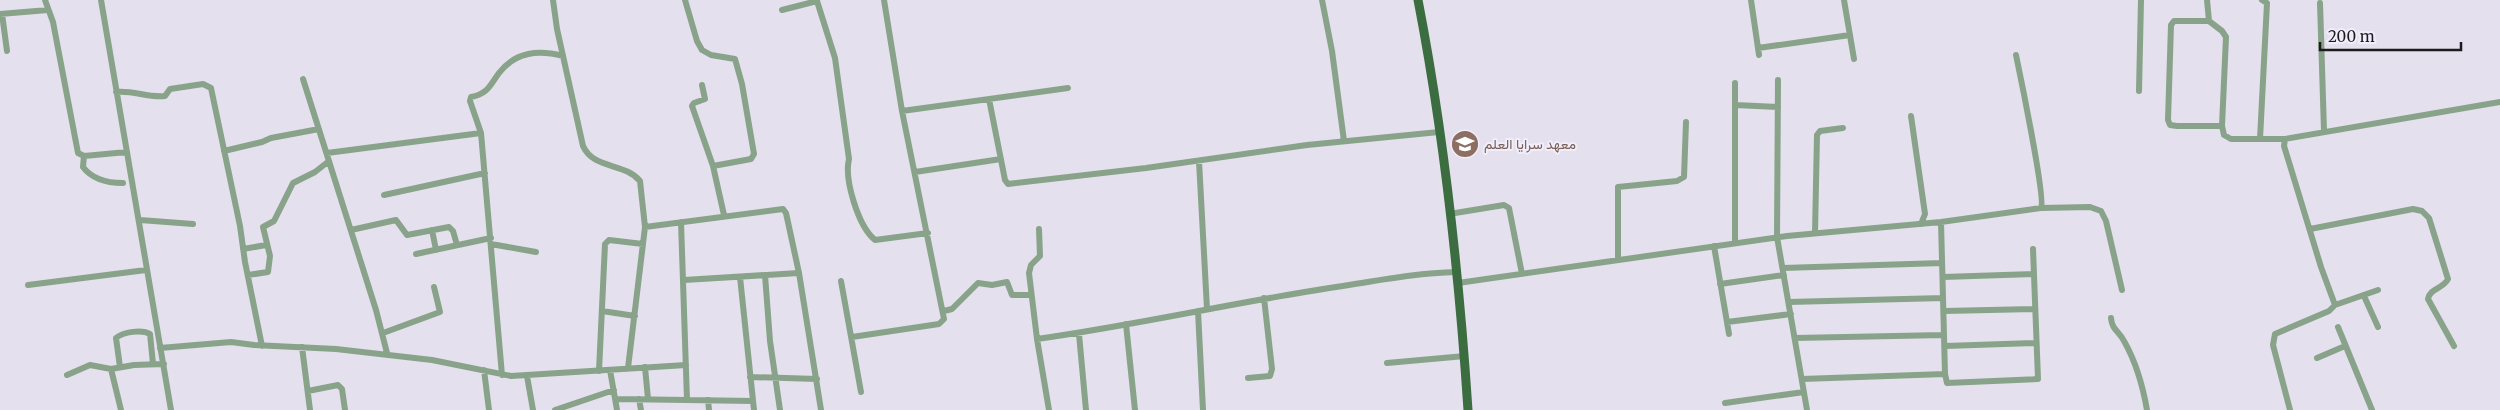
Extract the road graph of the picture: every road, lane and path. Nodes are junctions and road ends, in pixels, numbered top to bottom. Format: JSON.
{"nodes":[{"id":1,"x":45,"y":0,"type":"edge"},
{"id":2,"x":101,"y":0,"type":"edge"},
{"id":3,"x":554,"y":0,"type":"edge"},
{"id":4,"x":685,"y":0,"type":"edge"},
{"id":5,"x":884,"y":0,"type":"edge"},
{"id":6,"x":1322,"y":0,"type":"edge"},
{"id":7,"x":1418,"y":0,"type":"edge"},
{"id":8,"x":1751,"y":0,"type":"edge"},
{"id":9,"x":1844,"y":0,"type":"edge"},
{"id":10,"x":2141,"y":0,"type":"edge"},
{"id":11,"x":2207,"y":0,"type":"edge"},
{"id":12,"x":2262,"y":0,"type":"edge"},
{"id":13,"x":817,"y":1,"type":"edge"},
{"id":14,"x":2320,"y":3,"type":"dead end"},
{"id":15,"x":48,"y":10,"type":"junction"},
{"id":16,"x":782,"y":10,"type":"dead end"},
{"id":17,"x":1,"y":14,"type":"edge"},
{"id":18,"x":2209,"y":21,"type":"junction"},
{"id":19,"x":1850,"y":35,"type":"junction"},
{"id":20,"x":7,"y":52,"type":"dead end"},
{"id":21,"x":2016,"y":55,"type":"dead end"},
{"id":22,"x":563,"y":56,"type":"junction"},
{"id":23,"x":1854,"y":59,"type":"dead end"},
{"id":24,"x":303,"y":79,"type":"dead end"},
{"id":25,"x":1778,"y":80,"type":"dead end"},
{"id":26,"x":1735,"y":83,"type":"dead end"},
{"id":27,"x":702,"y":85,"type":"dead end"},
{"id":28,"x":1068,"y":88,"type":"dead end"},
{"id":29,"x":2139,"y":91,"type":"dead end"},
{"id":30,"x":116,"y":92,"type":"junction"},
{"id":31,"x":989,"y":99,"type":"junction"},
{"id":32,"x":2500,"y":102,"type":"edge"},
{"id":33,"x":1735,"y":105,"type":"junction"},
{"id":34,"x":1778,"y":107,"type":"junction"},
{"id":35,"x":902,"y":111,"type":"junction"},
{"id":36,"x":1911,"y":116,"type":"dead end"},
{"id":37,"x":1686,"y":122,"type":"dead end"},
{"id":38,"x":2222,"y":126,"type":"junction"},
{"id":39,"x":1843,"y":128,"type":"dead end"},
{"id":40,"x":319,"y":129,"type":"junction"},
{"id":41,"x":2324,"y":131,"type":"junction"},
{"id":42,"x":1439,"y":132,"type":"junction"},
{"id":43,"x":481,"y":133,"type":"junction"},
{"id":44,"x":2260,"y":139,"type":"junction"},
{"id":45,"x":2285,"y":139,"type":"junction"},
{"id":46,"x":1344,"y":141,"type":"junction"},
{"id":47,"x":224,"y":151,"type":"junction"},
{"id":48,"x":127,"y":152,"type":"junction"},
{"id":49,"x":327,"y":153,"type":"junction"},
{"id":50,"x":84,"y":156,"type":"junction"},
{"id":51,"x":1001,"y":160,"type":"junction"},
{"id":52,"x":329,"y":161,"type":"junction"},
{"id":53,"x":1199,"y":161,"type":"junction"},
{"id":54,"x":713,"y":166,"type":"junction"},
{"id":55,"x":915,"y":172,"type":"junction"},
{"id":56,"x":485,"y":173,"type":"junction"},
{"id":57,"x":123,"y":183,"type":"dead end"},
{"id":58,"x":384,"y":195,"type":"dead end"},
{"id":59,"x":2041,"y":208,"type":"junction"},
{"id":60,"x":1449,"y":214,"type":"junction"},
{"id":61,"x":724,"y":215,"type":"junction"},
{"id":62,"x":140,"y":220,"type":"junction"},
{"id":63,"x":681,"y":222,"type":"junction"},
{"id":64,"x":1941,"y":222,"type":"junction"},
{"id":65,"x":193,"y":224,"type":"dead end"},
{"id":66,"x":1921,"y":224,"type":"junction"},
{"id":67,"x":646,"y":227,"type":"junction"},
{"id":68,"x":1039,"y":228,"type":"dead end"},
{"id":69,"x":2310,"y":229,"type":"junction"},
{"id":70,"x":351,"y":230,"type":"junction"},
{"id":71,"x":432,"y":230,"type":"junction"},
{"id":72,"x":928,"y":233,"type":"junction"},
{"id":73,"x":1815,"y":233,"type":"junction"},
{"id":74,"x":1777,"y":237,"type":"junction"},
{"id":75,"x":491,"y":241,"type":"junction"},
{"id":76,"x":1735,"y":243,"type":"junction"},
{"id":77,"x":642,"y":244,"type":"junction"},
{"id":78,"x":266,"y":245,"type":"junction"},
{"id":79,"x":457,"y":245,"type":"junction"},
{"id":80,"x":1714,"y":246,"type":"junction"},
{"id":81,"x":243,"y":249,"type":"junction"},
{"id":82,"x":2033,"y":249,"type":"dead end"},
{"id":83,"x":436,"y":250,"type":"junction"},
{"id":84,"x":536,"y":252,"type":"dead end"},
{"id":85,"x":416,"y":254,"type":"dead end"},
{"id":86,"x":1618,"y":260,"type":"junction"},
{"id":87,"x":1942,"y":263,"type":"junction"},
{"id":88,"x":1783,"y":268,"type":"junction"},
{"id":89,"x":146,"y":270,"type":"junction"},
{"id":90,"x":1456,"y":272,"type":"junction"},
{"id":91,"x":799,"y":273,"type":"junction"},
{"id":92,"x":1522,"y":274,"type":"junction"},
{"id":93,"x":2034,"y":274,"type":"junction"},
{"id":94,"x":248,"y":275,"type":"junction"},
{"id":95,"x":765,"y":275,"type":"junction"},
{"id":96,"x":1784,"y":275,"type":"junction"},
{"id":97,"x":740,"y":276,"type":"junction"},
{"id":98,"x":1942,"y":276,"type":"junction"},
{"id":99,"x":684,"y":280,"type":"junction"},
{"id":100,"x":842,"y":281,"type":"dead end"},
{"id":101,"x":1458,"y":283,"type":"junction"},
{"id":102,"x":1720,"y":284,"type":"junction"},
{"id":103,"x":28,"y":285,"type":"dead end"},
{"id":104,"x":434,"y":286,"type":"dead end"},
{"id":105,"x":2122,"y":290,"type":"dead end"},
{"id":106,"x":2378,"y":290,"type":"dead end"},
{"id":107,"x":1031,"y":295,"type":"junction"},
{"id":108,"x":2364,"y":296,"type":"junction"},
{"id":109,"x":1264,"y":298,"type":"junction"},
{"id":110,"x":1943,"y":298,"type":"junction"},
{"id":111,"x":1789,"y":302,"type":"junction"},
{"id":112,"x":2335,"y":306,"type":"junction"},
{"id":113,"x":1207,"y":309,"type":"junction"},
{"id":114,"x":2035,"y":309,"type":"junction"},
{"id":115,"x":602,"y":311,"type":"junction"},
{"id":116,"x":944,"y":311,"type":"junction"},
{"id":117,"x":1198,"y":311,"type":"junction"},
{"id":118,"x":1944,"y":311,"type":"junction"},
{"id":119,"x":1791,"y":314,"type":"junction"},
{"id":120,"x":635,"y":316,"type":"junction"},
{"id":121,"x":2111,"y":318,"type":"dead end"},
{"id":122,"x":1727,"y":322,"type":"junction"},
{"id":123,"x":1126,"y":324,"type":"junction"},
{"id":124,"x":2338,"y":327,"type":"dead end"},
{"id":125,"x":2378,"y":327,"type":"dead end"},
{"id":126,"x":383,"y":332,"type":"junction"},
{"id":127,"x":1079,"y":334,"type":"junction"},
{"id":128,"x":1729,"y":334,"type":"dead end"},
{"id":129,"x":1944,"y":335,"type":"junction"},
{"id":130,"x":852,"y":337,"type":"junction"},
{"id":131,"x":1795,"y":338,"type":"junction"},
{"id":132,"x":1037,"y":339,"type":"junction"},
{"id":133,"x":2036,"y":343,"type":"junction"},
{"id":134,"x":262,"y":346,"type":"junction"},
{"id":135,"x":1945,"y":346,"type":"junction"},
{"id":136,"x":2345,"y":346,"type":"junction"},
{"id":137,"x":2454,"y":346,"type":"dead end"},
{"id":138,"x":302,"y":347,"type":"junction"},
{"id":139,"x":160,"y":348,"type":"junction"},
{"id":140,"x":387,"y":353,"type":"junction"},
{"id":141,"x":1464,"y":356,"type":"junction"},
{"id":142,"x":2317,"y":358,"type":"dead end"},
{"id":143,"x":1387,"y":363,"type":"dead end"},
{"id":144,"x":153,"y":364,"type":"junction"},
{"id":145,"x":164,"y":364,"type":"junction"},
{"id":146,"x":686,"y":365,"type":"junction"},
{"id":147,"x":120,"y":367,"type":"junction"},
{"id":148,"x":645,"y":367,"type":"junction"},
{"id":149,"x":628,"y":368,"type":"junction"},
{"id":150,"x":111,"y":369,"type":"junction"},
{"id":151,"x":484,"y":370,"type":"junction"},
{"id":152,"x":600,"y":370,"type":"junction"},
{"id":153,"x":610,"y":370,"type":"junction"},
{"id":154,"x":67,"y":374,"type":"dead end"},
{"id":155,"x":1945,"y":374,"type":"junction"},
{"id":156,"x":502,"y":375,"type":"junction"},
{"id":157,"x":527,"y":376,"type":"junction"},
{"id":158,"x":750,"y":376,"type":"junction"},
{"id":159,"x":776,"y":376,"type":"junction"},
{"id":160,"x":1248,"y":378,"type":"dead end"},
{"id":161,"x":817,"y":379,"type":"junction"},
{"id":162,"x":1802,"y":379,"type":"junction"},
{"id":163,"x":614,"y":390,"type":"junction"},
{"id":164,"x":308,"y":391,"type":"junction"},
{"id":165,"x":861,"y":392,"type":"dead end"},
{"id":166,"x":1804,"y":392,"type":"junction"},
{"id":167,"x":616,"y":399,"type":"junction"},
{"id":168,"x":639,"y":399,"type":"junction"},
{"id":169,"x":648,"y":399,"type":"junction"},
{"id":170,"x":687,"y":400,"type":"junction"},
{"id":171,"x":708,"y":400,"type":"junction"},
{"id":172,"x":753,"y":401,"type":"junction"},
{"id":173,"x":1725,"y":403,"type":"dead end"},
{"id":174,"x":121,"y":410,"type":"edge"},
{"id":175,"x":171,"y":410,"type":"edge"},
{"id":176,"x":310,"y":410,"type":"edge"},
{"id":177,"x":346,"y":410,"type":"edge"},
{"id":178,"x":489,"y":410,"type":"edge"},
{"id":179,"x":533,"y":410,"type":"edge"},
{"id":180,"x":555,"y":410,"type":"edge"},
{"id":181,"x":617,"y":410,"type":"edge"},
{"id":182,"x":642,"y":410,"type":"edge"},
{"id":183,"x":709,"y":410,"type":"edge"},
{"id":184,"x":754,"y":410,"type":"edge"},
{"id":185,"x":780,"y":410,"type":"edge"},
{"id":186,"x":821,"y":410,"type":"edge"},
{"id":187,"x":1049,"y":410,"type":"edge"},
{"id":188,"x":1086,"y":410,"type":"edge"},
{"id":189,"x":1135,"y":410,"type":"edge"},
{"id":190,"x":1202,"y":410,"type":"edge"},
{"id":191,"x":1468,"y":410,"type":"edge"},
{"id":192,"x":1808,"y":410,"type":"edge"},
{"id":193,"x":2148,"y":410,"type":"edge"},
{"id":194,"x":2290,"y":410,"type":"edge"},
{"id":195,"x":2372,"y":410,"type":"edge"}],
"edges":[{"from":1,"to":15,"type":"street"},
{"from":2,"to":30,"type":"street"},
{"from":3,"to":22,"type":"street"},
{"from":4,"to":54,"type":"street"},
{"from":5,"to":35,"type":"street"},
{"from":6,"to":46,"type":"street"},
{"from":7,"to":42,"type":"main road"},
{"from":8,"to":19,"type":"street"},
{"from":9,"to":19,"type":"street"},
{"from":10,"to":29,"type":"street"},
{"from":11,"to":18,"type":"street"},
{"from":12,"to":44,"type":"street"},
{"from":13,"to":16,"type":"street"},
{"from":13,"to":72,"type":"street"},
{"from":14,"to":41,"type":"street"},
{"from":15,"to":17,"type":"street"},
{"from":15,"to":50,"type":"street"},
{"from":17,"to":20,"type":"street"},
{"from":18,"to":38,"type":"street"},
{"from":18,"to":38,"type":"street"},
{"from":19,"to":23,"type":"street"},
{"from":21,"to":59,"type":"street"},
{"from":22,"to":43,"type":"street"},
{"from":22,"to":67,"type":"street"},
{"from":24,"to":40,"type":"street"},
{"from":25,"to":34,"type":"street"},
{"from":26,"to":33,"type":"street"},
{"from":27,"to":54,"type":"street"},
{"from":28,"to":31,"type":"street"},
{"from":30,"to":47,"type":"street"},
{"from":30,"to":48,"type":"street"},
{"from":31,"to":35,"type":"street"},
{"from":31,"to":51,"type":"street"},
{"from":32,"to":41,"type":"street"},
{"from":33,"to":34,"type":"street"},
{"from":33,"to":76,"type":"street"},
{"from":34,"to":74,"type":"street"},
{"from":35,"to":55,"type":"street"},
{"from":36,"to":66,"type":"street"},
{"from":37,"to":86,"type":"street"},
{"from":38,"to":44,"type":"street"},
{"from":39,"to":73,"type":"street"},
{"from":40,"to":47,"type":"street"},
{"from":40,"to":49,"type":"street"},
{"from":41,"to":45,"type":"street"},
{"from":42,"to":46,"type":"street"},
{"from":42,"to":60,"type":"main road"},
{"from":43,"to":49,"type":"street"},
{"from":43,"to":56,"type":"street"},
{"from":44,"to":45,"type":"street"},
{"from":45,"to":69,"type":"street"},
{"from":46,"to":53,"type":"street"},
{"from":47,"to":81,"type":"street"},
{"from":48,"to":50,"type":"street"},
{"from":48,"to":62,"type":"street"},
{"from":49,"to":52,"type":"street"},
{"from":50,"to":57,"type":"street"},
{"from":51,"to":53,"type":"street"},
{"from":51,"to":55,"type":"street"},
{"from":52,"to":70,"type":"street"},
{"from":52,"to":78,"type":"street"},
{"from":53,"to":113,"type":"street"},
{"from":54,"to":61,"type":"street"},
{"from":55,"to":72,"type":"street"},
{"from":56,"to":58,"type":"street"},
{"from":56,"to":75,"type":"street"},
{"from":59,"to":64,"type":"street"},
{"from":59,"to":105,"type":"street"},
{"from":60,"to":90,"type":"main road"},
{"from":60,"to":92,"type":"street"},
{"from":61,"to":63,"type":"street"},
{"from":61,"to":91,"type":"street"},
{"from":62,"to":65,"type":"street"},
{"from":62,"to":89,"type":"street"},
{"from":63,"to":67,"type":"street"},
{"from":63,"to":99,"type":"street"},
{"from":64,"to":66,"type":"street"},
{"from":64,"to":87,"type":"street"},
{"from":66,"to":73,"type":"street"},
{"from":67,"to":77,"type":"street"},
{"from":68,"to":107,"type":"street"},
{"from":69,"to":112,"type":"street"},
{"from":69,"to":137,"type":"street"},
{"from":70,"to":71,"type":"street"},
{"from":70,"to":126,"type":"street"},
{"from":71,"to":79,"type":"street"},
{"from":71,"to":83,"type":"street"},
{"from":72,"to":116,"type":"street"},
{"from":73,"to":74,"type":"street"},
{"from":74,"to":76,"type":"street"},
{"from":74,"to":88,"type":"street"},
{"from":75,"to":79,"type":"street"},
{"from":75,"to":84,"type":"street"},
{"from":75,"to":156,"type":"street"},
{"from":76,"to":80,"type":"street"},
{"from":77,"to":115,"type":"street"},
{"from":77,"to":120,"type":"street"},
{"from":78,"to":81,"type":"street"},
{"from":78,"to":94,"type":"street"},
{"from":79,"to":83,"type":"street"},
{"from":80,"to":86,"type":"street"},
{"from":80,"to":102,"type":"street"},
{"from":81,"to":94,"type":"street"},
{"from":82,"to":93,"type":"street"},
{"from":83,"to":85,"type":"street"},
{"from":86,"to":92,"type":"street"},
{"from":87,"to":88,"type":"street"},
{"from":87,"to":98,"type":"street"},
{"from":88,"to":96,"type":"street"},
{"from":89,"to":103,"type":"street"},
{"from":89,"to":139,"type":"street"},
{"from":90,"to":101,"type":"main road"},
{"from":90,"to":109,"type":"street"},
{"from":91,"to":95,"type":"street"},
{"from":91,"to":161,"type":"street"},
{"from":92,"to":101,"type":"street"},
{"from":93,"to":98,"type":"street"},
{"from":93,"to":114,"type":"street"},
{"from":94,"to":134,"type":"street"},
{"from":95,"to":97,"type":"street"},
{"from":95,"to":159,"type":"street"},
{"from":96,"to":102,"type":"street"},
{"from":96,"to":111,"type":"street"},
{"from":97,"to":99,"type":"street"},
{"from":97,"to":158,"type":"street"},
{"from":98,"to":110,"type":"street"},
{"from":99,"to":146,"type":"street"},
{"from":100,"to":130,"type":"street"},
{"from":101,"to":141,"type":"main road"},
{"from":102,"to":122,"type":"street"},
{"from":104,"to":126,"type":"street"},
{"from":106,"to":108,"type":"street"},
{"from":107,"to":116,"type":"street"},
{"from":107,"to":132,"type":"street"},
{"from":108,"to":112,"type":"street"},
{"from":108,"to":125,"type":"street"},
{"from":109,"to":113,"type":"street"},
{"from":109,"to":160,"type":"street"},
{"from":110,"to":111,"type":"street"},
{"from":110,"to":118,"type":"street"},
{"from":111,"to":119,"type":"street"},
{"from":112,"to":194,"type":"street"},
{"from":113,"to":117,"type":"street"},
{"from":114,"to":118,"type":"street"},
{"from":114,"to":133,"type":"street"},
{"from":115,"to":120,"type":"street"},
{"from":115,"to":152,"type":"street"},
{"from":116,"to":130,"type":"street"},
{"from":117,"to":123,"type":"street"},
{"from":117,"to":190,"type":"street"},
{"from":118,"to":129,"type":"street"},
{"from":119,"to":122,"type":"street"},
{"from":119,"to":131,"type":"street"},
{"from":120,"to":149,"type":"street"},
{"from":121,"to":193,"type":"street"},
{"from":122,"to":128,"type":"street"},
{"from":123,"to":127,"type":"street"},
{"from":123,"to":189,"type":"street"},
{"from":124,"to":136,"type":"street"},
{"from":126,"to":140,"type":"street"},
{"from":127,"to":132,"type":"street"},
{"from":127,"to":188,"type":"street"},
{"from":129,"to":131,"type":"street"},
{"from":129,"to":135,"type":"street"},
{"from":130,"to":165,"type":"street"},
{"from":131,"to":162,"type":"street"},
{"from":132,"to":187,"type":"street"},
{"from":133,"to":135,"type":"street"},
{"from":133,"to":155,"type":"street"},
{"from":134,"to":138,"type":"street"},
{"from":134,"to":139,"type":"street"},
{"from":135,"to":155,"type":"street"},
{"from":136,"to":142,"type":"street"},
{"from":136,"to":195,"type":"street"},
{"from":138,"to":140,"type":"street"},
{"from":138,"to":164,"type":"street"},
{"from":139,"to":145,"type":"street"},
{"from":140,"to":151,"type":"street"},
{"from":141,"to":143,"type":"street"},
{"from":141,"to":191,"type":"main road"},
{"from":144,"to":145,"type":"street"},
{"from":144,"to":147,"type":"street"},
{"from":144,"to":147,"type":"street"},
{"from":145,"to":175,"type":"street"},
{"from":146,"to":148,"type":"street"},
{"from":146,"to":170,"type":"street"},
{"from":147,"to":150,"type":"street"},
{"from":148,"to":149,"type":"street"},
{"from":148,"to":169,"type":"street"},
{"from":149,"to":153,"type":"street"},
{"from":150,"to":154,"type":"street"},
{"from":150,"to":174,"type":"street"},
{"from":151,"to":156,"type":"street"},
{"from":151,"to":178,"type":"street"},
{"from":152,"to":153,"type":"street"},
{"from":152,"to":157,"type":"street"},
{"from":153,"to":163,"type":"street"},
{"from":155,"to":162,"type":"street"},
{"from":156,"to":157,"type":"street"},
{"from":157,"to":179,"type":"street"},
{"from":158,"to":159,"type":"street"},
{"from":158,"to":172,"type":"street"},
{"from":159,"to":161,"type":"street"},
{"from":159,"to":185,"type":"street"},
{"from":161,"to":186,"type":"street"},
{"from":162,"to":166,"type":"street"},
{"from":163,"to":167,"type":"street"},
{"from":163,"to":180,"type":"street"},
{"from":164,"to":176,"type":"street"},
{"from":164,"to":177,"type":"street"},
{"from":166,"to":173,"type":"street"},
{"from":166,"to":192,"type":"street"},
{"from":167,"to":168,"type":"street"},
{"from":167,"to":181,"type":"street"},
{"from":168,"to":169,"type":"street"},
{"from":168,"to":182,"type":"street"},
{"from":169,"to":170,"type":"street"},
{"from":170,"to":171,"type":"street"},
{"from":171,"to":172,"type":"street"},
{"from":171,"to":183,"type":"street"},
{"from":172,"to":184,"type":"street"}]}
